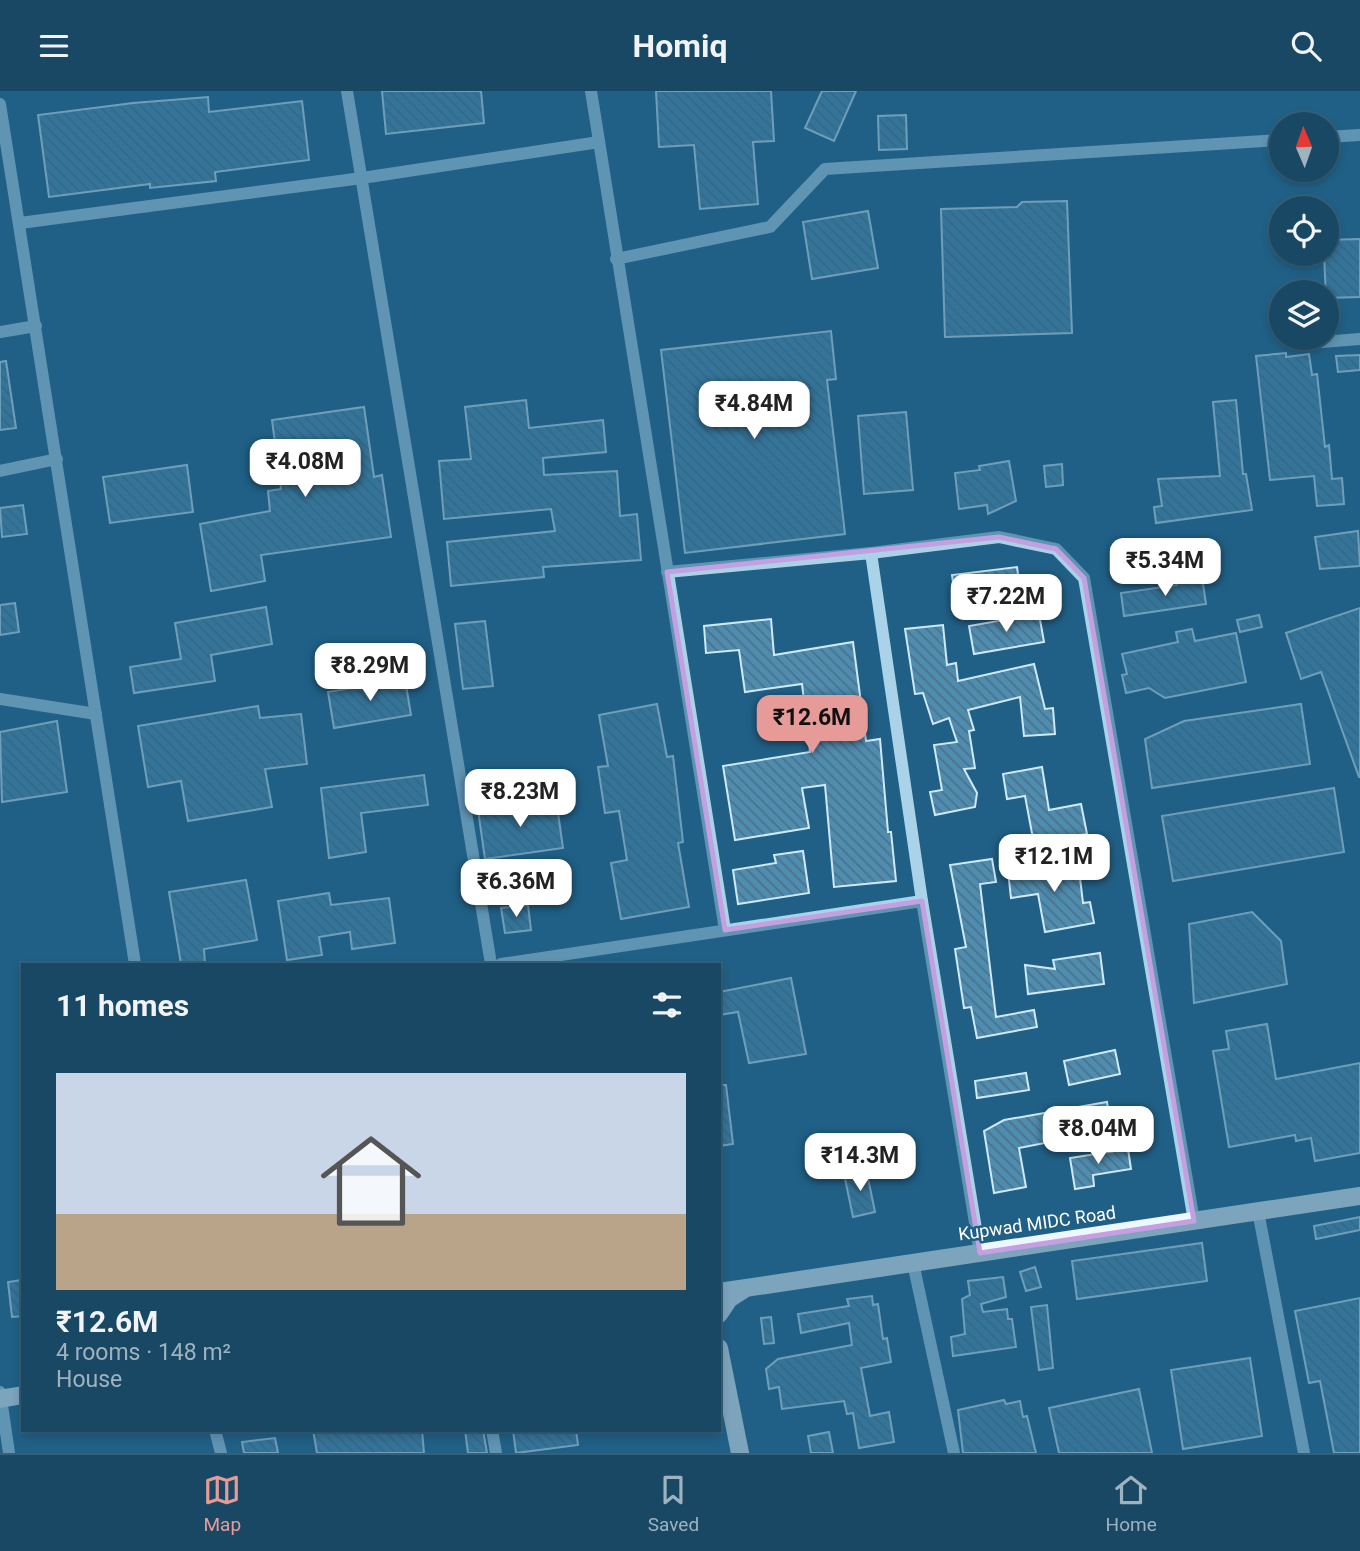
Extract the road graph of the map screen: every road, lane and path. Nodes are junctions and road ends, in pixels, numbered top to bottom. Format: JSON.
{"nodes":[{"id":1,"x":347,"y":91,"type":"edge"},
{"id":2,"x":591,"y":91,"type":"edge"},
{"id":3,"x":0,"y":104,"type":"edge"},
{"id":4,"x":1360,"y":135,"type":"edge"},
{"id":5,"x":1339,"y":136,"type":"edge"},
{"id":6,"x":1269,"y":141,"type":"edge"},
{"id":7,"x":599,"y":142,"type":"junction"},
{"id":8,"x":362,"y":178,"type":"junction"},
{"id":9,"x":20,"y":223,"type":"junction"},
{"id":10,"x":617,"y":259,"type":"junction"},
{"id":11,"x":36,"y":326,"type":"junction"},
{"id":12,"x":0,"y":332,"type":"edge"},
{"id":13,"x":1360,"y":339,"type":"edge"},
{"id":14,"x":1339,"y":341,"type":"edge"},
{"id":15,"x":57,"y":459,"type":"junction"},
{"id":16,"x":0,"y":471,"type":"edge"},
{"id":17,"x":871,"y":553,"type":"junction"},
{"id":18,"x":667,"y":572,"type":"junction"},
{"id":19,"x":0,"y":699,"type":"edge"},
{"id":20,"x":96,"y":714,"type":"junction"},
{"id":21,"x":922,"y":901,"type":"junction"},
{"id":22,"x":726,"y":930,"type":"junction"},
{"id":23,"x":135,"y":963,"type":"edge"},
{"id":24,"x":491,"y":963,"type":"edge"},
{"id":25,"x":508,"y":963,"type":"edge"},
{"id":26,"x":1360,"y":1196,"type":"edge"},
{"id":27,"x":1258,"y":1211,"type":"junction"},
{"id":28,"x":1194,"y":1221,"type":"junction"},
{"id":29,"x":981,"y":1253,"type":"junction"},
{"id":30,"x":914,"y":1263,"type":"junction"},
{"id":31,"x":746,"y":1288,"type":"junction"},
{"id":32,"x":721,"y":1292,"type":"edge"},
{"id":33,"x":721,"y":1311,"type":"edge"},
{"id":34,"x":721,"y":1358,"type":"edge"},
{"id":35,"x":21,"y":1395,"type":"edge"},
{"id":36,"x":0,"y":1397,"type":"edge"},
{"id":37,"x":216,"y":1432,"type":"edge"},
{"id":38,"x":492,"y":1432,"type":"edge"},
{"id":39,"x":9,"y":1453,"type":"edge"},
{"id":40,"x":221,"y":1453,"type":"edge"},
{"id":41,"x":496,"y":1453,"type":"edge"},
{"id":42,"x":740,"y":1453,"type":"edge"},
{"id":43,"x":954,"y":1453,"type":"edge"},
{"id":44,"x":1304,"y":1453,"type":"edge"}],
"edges":[{"from":1,"to":8,"type":"street"},
{"from":2,"to":7,"type":"street"},
{"from":3,"to":9,"type":"street"},
{"from":4,"to":5,"type":"street"},
{"from":6,"to":10,"type":"street"},
{"from":7,"to":8,"type":"street"},
{"from":7,"to":10,"type":"street"},
{"from":8,"to":9,"type":"street"},
{"from":8,"to":24,"type":"street"},
{"from":9,"to":11,"type":"street"},
{"from":10,"to":18,"type":"street"},
{"from":11,"to":12,"type":"street"},
{"from":11,"to":15,"type":"street"},
{"from":13,"to":14,"type":"street"},
{"from":15,"to":16,"type":"street"},
{"from":15,"to":20,"type":"street"},
{"from":17,"to":18,"type":"street"},
{"from":17,"to":21,"type":"street"},
{"from":17,"to":28,"type":"street"},
{"from":18,"to":22,"type":"street"},
{"from":19,"to":20,"type":"street"},
{"from":20,"to":23,"type":"street"},
{"from":21,"to":22,"type":"street"},
{"from":21,"to":29,"type":"street"},
{"from":22,"to":25,"type":"street"},
{"from":26,"to":27,"type":"main road","name":"Kupwad MIDC Road"},
{"from":27,"to":28,"type":"main road","name":"Kupwad MIDC Road"},
{"from":27,"to":44,"type":"street"},
{"from":28,"to":29,"type":"main road","name":"Kupwad MIDC Road"},
{"from":29,"to":30,"type":"main road","name":"Kupwad MIDC Road"},
{"from":30,"to":31,"type":"main road","name":"Kupwad MIDC Road"},
{"from":30,"to":43,"type":"street"},
{"from":31,"to":32,"type":"main road","name":"Kupwad MIDC Road"},
{"from":31,"to":33,"type":"main road"},
{"from":34,"to":42,"type":"main road"},
{"from":35,"to":36,"type":"main road"},
{"from":36,"to":39,"type":"street"},
{"from":37,"to":40,"type":"street"},
{"from":38,"to":41,"type":"street"}]}
